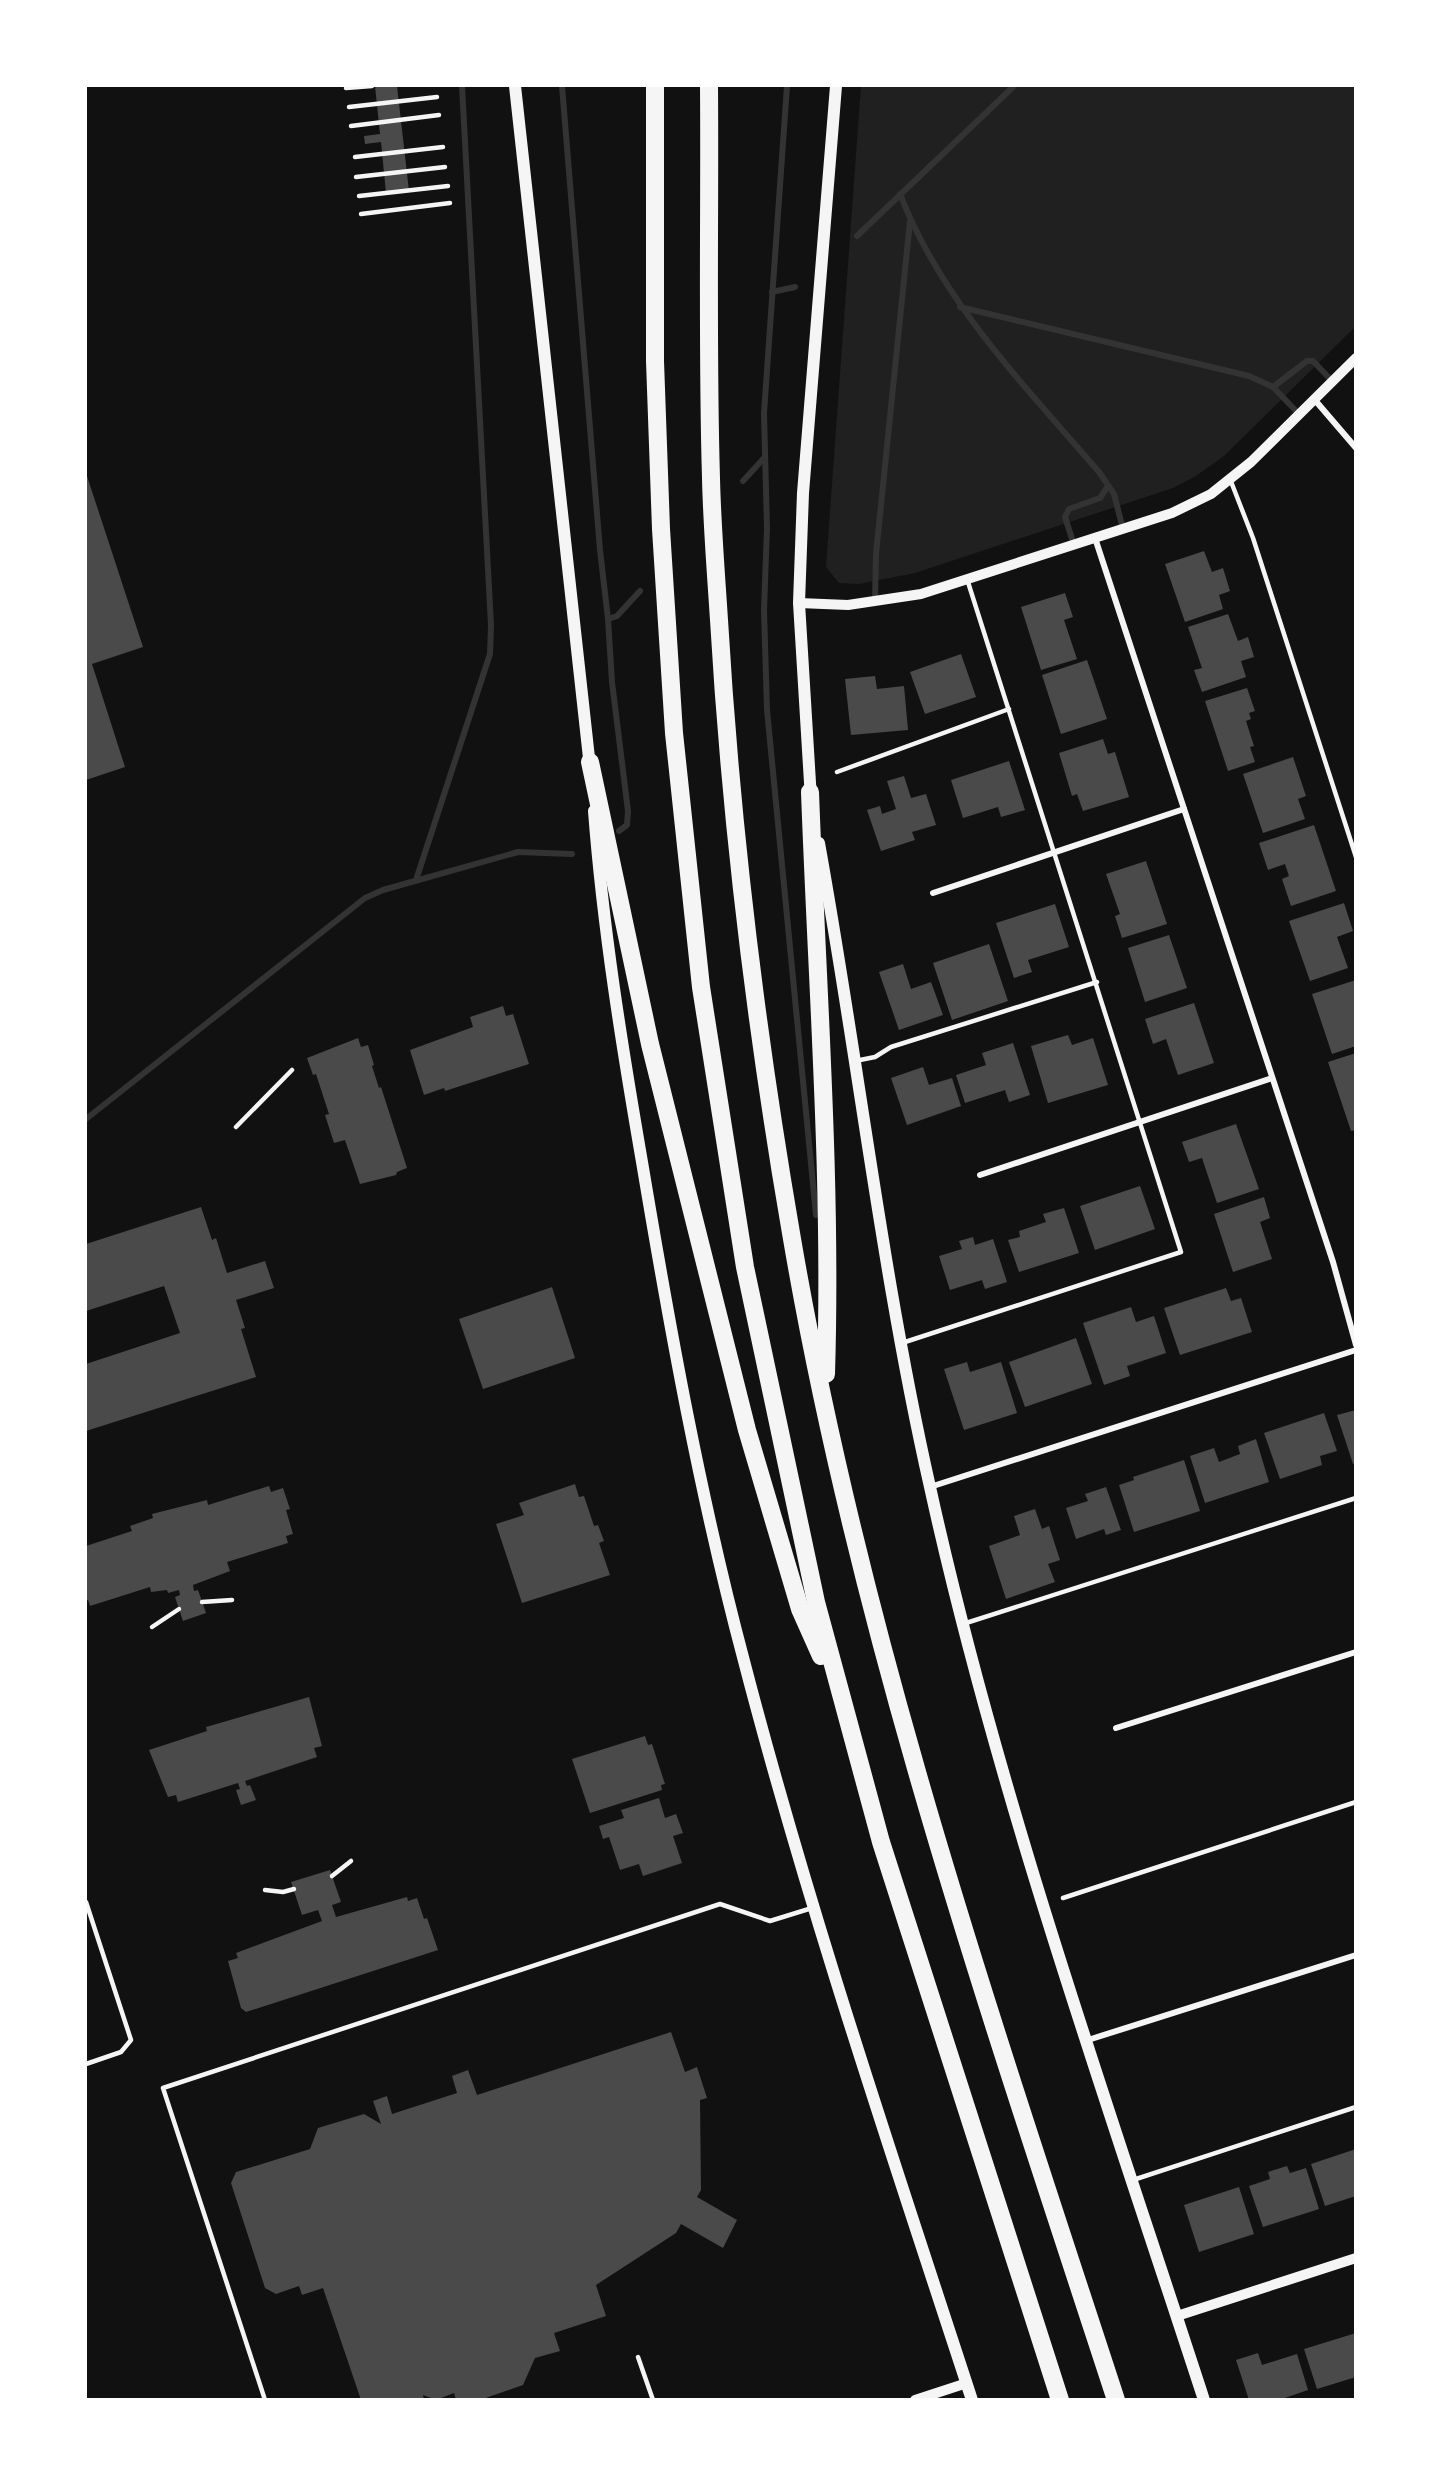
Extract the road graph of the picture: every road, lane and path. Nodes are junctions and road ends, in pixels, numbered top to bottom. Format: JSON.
{"nodes":[{"id":1,"x":372,"y":86,"type":"edge"},
{"id":2,"x":515,"y":86,"type":"edge"},
{"id":3,"x":655,"y":86,"type":"edge"},
{"id":4,"x":710,"y":86,"type":"edge"},
{"id":5,"x":836,"y":86,"type":"edge"},
{"id":6,"x":346,"y":88,"type":"dead end"},
{"id":7,"x":437,"y":97,"type":"dead end"},
{"id":8,"x":349,"y":107,"type":"dead end"},
{"id":9,"x":439,"y":116,"type":"dead end"},
{"id":10,"x":351,"y":126,"type":"dead end"},
{"id":11,"x":443,"y":147,"type":"dead end"},
{"id":12,"x":355,"y":157,"type":"dead end"},
{"id":13,"x":445,"y":166,"type":"dead end"},
{"id":14,"x":356,"y":177,"type":"dead end"},
{"id":15,"x":448,"y":186,"type":"dead end"},
{"id":16,"x":359,"y":196,"type":"dead end"},
{"id":17,"x":450,"y":203,"type":"dead end"},
{"id":18,"x":361,"y":214,"type":"dead end"},
{"id":19,"x":1356,"y":358,"type":"edge"},
{"id":20,"x":1314,"y":399,"type":"junction"},
{"id":21,"x":1356,"y":448,"type":"edge"},
{"id":22,"x":1230,"y":479,"type":"junction"},
{"id":23,"x":1095,"y":538,"type":"junction"},
{"id":24,"x":967,"y":579,"type":"junction"},
{"id":25,"x":799,"y":603,"type":"junction"},
{"id":26,"x":1009,"y":709,"type":"junction"},
{"id":27,"x":590,"y":762,"type":"junction"},
{"id":28,"x":837,"y":772,"type":"dead end"},
{"id":29,"x":810,"y":792,"type":"junction"},
{"id":30,"x":1184,"y":809,"type":"junction"},
{"id":31,"x":1055,"y":851,"type":"junction"},
{"id":32,"x":1356,"y":857,"type":"edge"},
{"id":33,"x":933,"y":893,"type":"dead end"},
{"id":34,"x":1096,"y":982,"type":"junction"},
{"id":35,"x":855,"y":1061,"type":"junction"},
{"id":36,"x":292,"y":1070,"type":"dead end"},
{"id":37,"x":1272,"y":1078,"type":"junction"},
{"id":38,"x":1140,"y":1123,"type":"junction"},
{"id":39,"x":236,"y":1127,"type":"dead end"},
{"id":40,"x":980,"y":1175,"type":"dead end"},
{"id":41,"x":900,"y":1343,"type":"junction"},
{"id":42,"x":1356,"y":1345,"type":"edge"},
{"id":43,"x":1356,"y":1350,"type":"edge"},
{"id":44,"x":825,"y":1409,"type":"junction"},
{"id":45,"x":929,"y":1487,"type":"junction"},
{"id":46,"x":1356,"y":1498,"type":"edge"},
{"id":47,"x":232,"y":1600,"type":"dead end"},
{"id":48,"x":202,"y":1602,"type":"dead end"},
{"id":49,"x":179,"y":1609,"type":"dead end"},
{"id":50,"x":963,"y":1624,"type":"junction"},
{"id":51,"x":152,"y":1627,"type":"dead end"},
{"id":52,"x":1356,"y":1652,"type":"edge"},
{"id":53,"x":843,"y":1704,"type":"junction"},
{"id":54,"x":1116,"y":1728,"type":"dead end"},
{"id":55,"x":1356,"y":1802,"type":"edge"},
{"id":56,"x":351,"y":1861,"type":"dead end"},
{"id":57,"x":332,"y":1876,"type":"dead end"},
{"id":58,"x":294,"y":1889,"type":"dead end"},
{"id":59,"x":265,"y":1890,"type":"dead end"},
{"id":60,"x":1063,"y":1898,"type":"dead end"},
{"id":61,"x":86,"y":1902,"type":"edge"},
{"id":62,"x":813,"y":1908,"type":"junction"},
{"id":63,"x":1356,"y":1955,"type":"edge"},
{"id":64,"x":1088,"y":2040,"type":"junction"},
{"id":65,"x":86,"y":2064,"type":"edge"},
{"id":66,"x":1356,"y":2107,"type":"edge"},
{"id":67,"x":1133,"y":2180,"type":"junction"},
{"id":68,"x":1356,"y":2258,"type":"edge"},
{"id":69,"x":1177,"y":2316,"type":"junction"},
{"id":70,"x":638,"y":2356,"type":"dead end"},
{"id":71,"x":967,"y":2383,"type":"junction"},
{"id":72,"x":265,"y":2400,"type":"edge"},
{"id":73,"x":653,"y":2400,"type":"edge"},
{"id":74,"x":915,"y":2400,"type":"edge"},
{"id":75,"x":972,"y":2400,"type":"edge"},
{"id":76,"x":1059,"y":2400,"type":"edge"},
{"id":77,"x":1116,"y":2400,"type":"edge"},
{"id":78,"x":1204,"y":2400,"type":"edge"}],
"edges":[{"from":1,"to":6,"type":"lane"},
{"from":2,"to":27,"type":"main road"},
{"from":3,"to":53,"type":"highway"},
{"from":4,"to":44,"type":"highway"},
{"from":5,"to":25,"type":"main road"},
{"from":7,"to":8,"type":"lane"},
{"from":9,"to":10,"type":"lane"},
{"from":11,"to":12,"type":"lane"},
{"from":13,"to":14,"type":"lane"},
{"from":15,"to":16,"type":"lane"},
{"from":17,"to":18,"type":"lane"},
{"from":19,"to":20,"type":"street"},
{"from":20,"to":21,"type":"street"},
{"from":20,"to":22,"type":"street"},
{"from":22,"to":23,"type":"street"},
{"from":22,"to":32,"type":"lane"},
{"from":23,"to":24,"type":"street"},
{"from":23,"to":30,"type":"street"},
{"from":24,"to":25,"type":"street"},
{"from":24,"to":26,"type":"lane"},
{"from":25,"to":29,"type":"main road"},
{"from":26,"to":28,"type":"lane"},
{"from":26,"to":31,"type":"lane"},
{"from":27,"to":53,"type":"highway"},
{"from":27,"to":62,"type":"main road"},
{"from":29,"to":35,"type":"main road"},
{"from":29,"to":44,"type":"highway"},
{"from":30,"to":31,"type":"street"},
{"from":30,"to":37,"type":"street"},
{"from":31,"to":33,"type":"street"},
{"from":31,"to":34,"type":"lane"},
{"from":34,"to":35,"type":"lane"},
{"from":34,"to":38,"type":"lane"},
{"from":35,"to":41,"type":"main road"},
{"from":36,"to":39,"type":"lane"},
{"from":37,"to":38,"type":"street"},
{"from":37,"to":42,"type":"street"},
{"from":38,"to":40,"type":"street"},
{"from":38,"to":41,"type":"lane"},
{"from":41,"to":45,"type":"main road"},
{"from":43,"to":45,"type":"street"},
{"from":44,"to":77,"type":"highway"},
{"from":45,"to":50,"type":"main road"},
{"from":46,"to":50,"type":"lane"},
{"from":47,"to":48,"type":"lane"},
{"from":49,"to":51,"type":"lane"},
{"from":50,"to":64,"type":"main road"},
{"from":52,"to":54,"type":"street"},
{"from":53,"to":76,"type":"highway"},
{"from":55,"to":60,"type":"lane"},
{"from":56,"to":57,"type":"lane"},
{"from":58,"to":59,"type":"lane"},
{"from":61,"to":65,"type":"lane"},
{"from":62,"to":71,"type":"main road"},
{"from":62,"to":72,"type":"lane"},
{"from":63,"to":64,"type":"street"},
{"from":64,"to":67,"type":"main road"},
{"from":66,"to":67,"type":"lane"},
{"from":67,"to":69,"type":"main road"},
{"from":68,"to":69,"type":"street"},
{"from":69,"to":78,"type":"main road"},
{"from":70,"to":73,"type":"lane"},
{"from":71,"to":74,"type":"street"},
{"from":71,"to":75,"type":"main road"}]}
